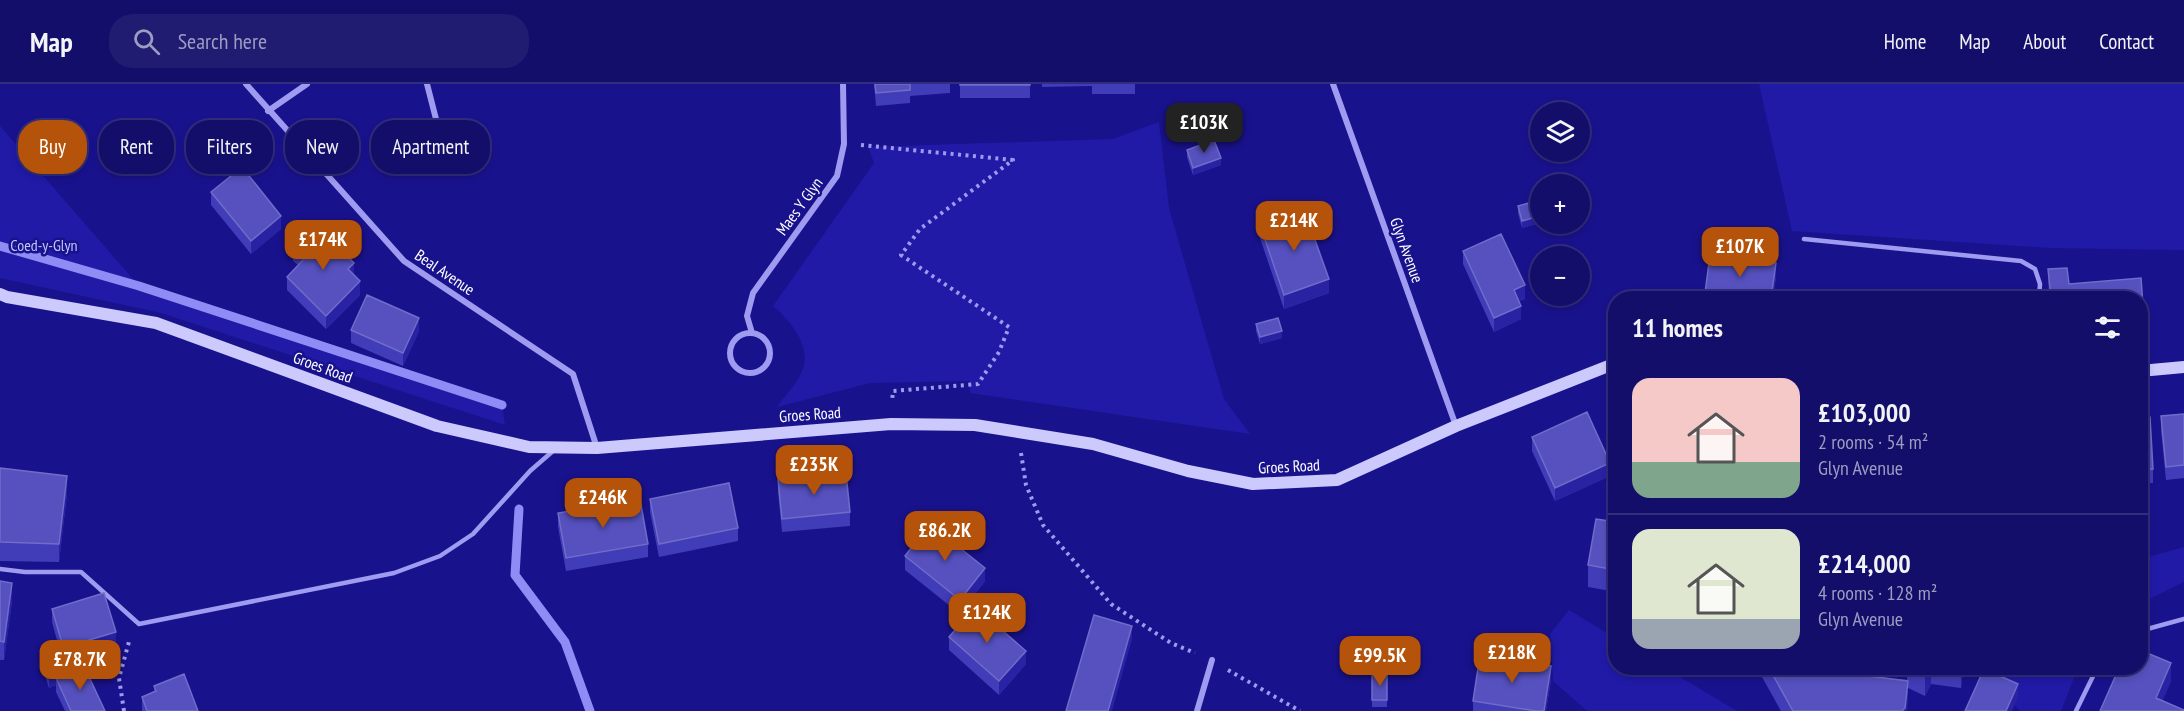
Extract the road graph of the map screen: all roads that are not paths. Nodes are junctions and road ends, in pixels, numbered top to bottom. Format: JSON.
{"nodes":[{"id":1,"x":246,"y":84,"type":"edge"},
{"id":2,"x":307,"y":84,"type":"edge"},
{"id":3,"x":427,"y":84,"type":"edge"},
{"id":4,"x":843,"y":84,"type":"edge"},
{"id":5,"x":1333,"y":84,"type":"edge"},
{"id":6,"x":268,"y":111,"type":"junction"},
{"id":7,"x":435,"y":119,"type":"dead end"},
{"id":8,"x":1804,"y":239,"type":"dead end"},
{"id":9,"x":2040,"y":291,"type":"edge"},
{"id":10,"x":0,"y":294,"type":"edge"},
{"id":11,"x":752,"y":333,"type":"junction"},
{"id":12,"x":1608,"y":366,"type":"edge"},
{"id":13,"x":2184,"y":367,"type":"edge"},
{"id":14,"x":2148,"y":370,"type":"edge"},
{"id":15,"x":1456,"y":426,"type":"junction"},
{"id":16,"x":557,"y":447,"type":"junction"},
{"id":17,"x":597,"y":448,"type":"junction"},
{"id":18,"x":0,"y":569,"type":"edge"},
{"id":19,"x":2184,"y":619,"type":"edge"},
{"id":20,"x":2148,"y":629,"type":"edge"},
{"id":21,"x":1212,"y":660,"type":"road end"},
{"id":22,"x":2094,"y":675,"type":"edge"},
{"id":23,"x":1197,"y":711,"type":"edge"},
{"id":24,"x":2076,"y":711,"type":"edge"}],
"edges":[{"from":1,"to":6,"type":"street","name":"Beal Avenue"},
{"from":2,"to":6,"type":"street"},
{"from":3,"to":7,"type":"street"},
{"from":4,"to":11,"type":"street","name":"Maes Y Glyn"},
{"from":5,"to":15,"type":"street","name":"Glyn Avenue"},
{"from":6,"to":17,"type":"street","name":"Beal Avenue"},
{"from":8,"to":9,"type":"lane"},
{"from":10,"to":16,"type":"street","name":"Groes Road"},
{"from":11,"to":11,"type":"street"},
{"from":12,"to":15,"type":"street","name":"Groes Road"},
{"from":13,"to":14,"type":"street"},
{"from":15,"to":17,"type":"street","name":"Groes Road"},
{"from":16,"to":17,"type":"street","name":"Groes Road"},
{"from":16,"to":18,"type":"lane"},
{"from":19,"to":20,"type":"lane"},
{"from":21,"to":23,"type":"street"},
{"from":22,"to":24,"type":"lane"}]}
